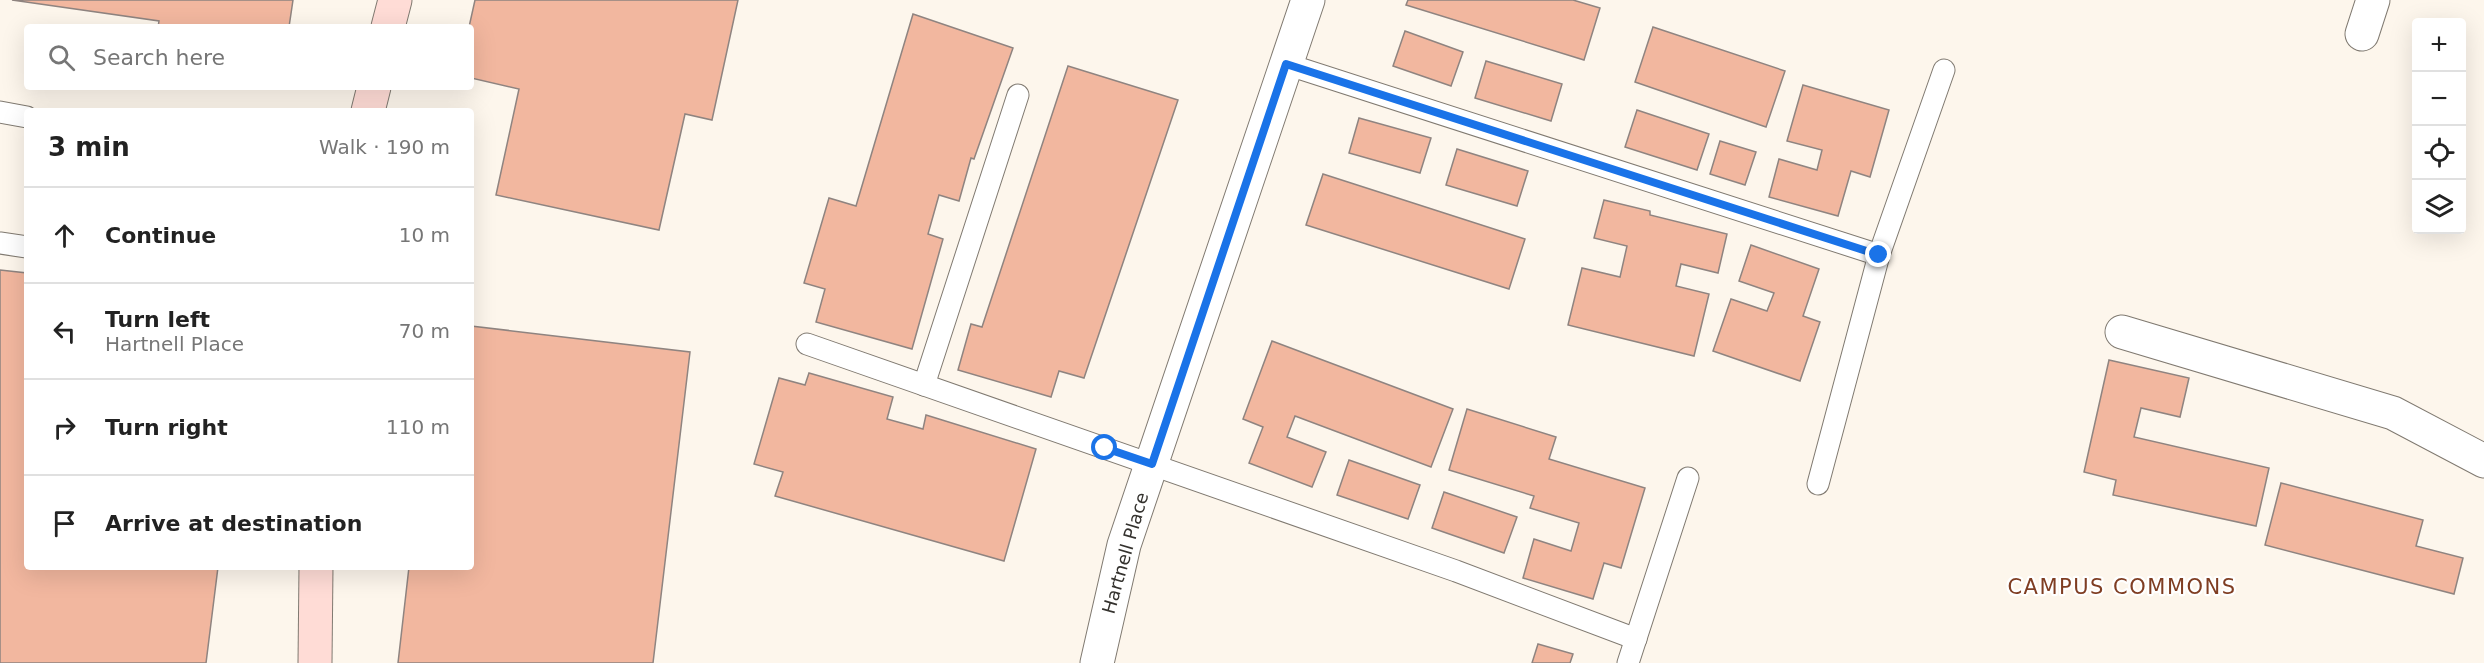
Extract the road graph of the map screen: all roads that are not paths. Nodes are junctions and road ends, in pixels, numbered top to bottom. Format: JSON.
{"nodes":[{"id":1,"x":395,"y":0,"type":"edge"},
{"id":2,"x":1308,"y":0,"type":"edge"},
{"id":3,"x":2373,"y":0,"type":"edge"},
{"id":4,"x":389,"y":24,"type":"edge"},
{"id":5,"x":2362,"y":34,"type":"dead end"},
{"id":6,"x":1286,"y":64,"type":"junction"},
{"id":7,"x":1944,"y":70,"type":"dead end"},
{"id":8,"x":373,"y":90,"type":"edge"},
{"id":9,"x":1018,"y":94,"type":"dead end"},
{"id":10,"x":369,"y":108,"type":"edge"},
{"id":11,"x":0,"y":112,"type":"edge"},
{"id":12,"x":24,"y":116,"type":"edge"},
{"id":13,"x":0,"y":243,"type":"edge"},
{"id":14,"x":24,"y":247,"type":"edge"},
{"id":15,"x":1879,"y":255,"type":"junction"},
{"id":16,"x":2122,"y":332,"type":"dead end"},
{"id":17,"x":807,"y":344,"type":"dead end"},
{"id":18,"x":924,"y":385,"type":"junction"},
{"id":19,"x":2484,"y":461,"type":"edge"},
{"id":20,"x":1152,"y":464,"type":"junction"},
{"id":21,"x":1688,"y":478,"type":"dead end"},
{"id":22,"x":1818,"y":484,"type":"dead end"},
{"id":23,"x":316,"y":570,"type":"edge"},
{"id":24,"x":1636,"y":639,"type":"junction"},
{"id":25,"x":315,"y":663,"type":"edge"},
{"id":26,"x":1097,"y":663,"type":"edge"},
{"id":27,"x":1628,"y":663,"type":"edge"}],
"edges":[{"from":1,"to":4,"type":"street"},
{"from":2,"to":6,"type":"street","name":"Hartnell Place"},
{"from":3,"to":5,"type":"street"},
{"from":6,"to":15,"type":"lane"},
{"from":6,"to":20,"type":"street","name":"Hartnell Place"},
{"from":7,"to":15,"type":"lane"},
{"from":8,"to":10,"type":"street"},
{"from":9,"to":18,"type":"lane"},
{"from":11,"to":12,"type":"lane"},
{"from":13,"to":14,"type":"lane"},
{"from":15,"to":22,"type":"lane"},
{"from":16,"to":19,"type":"street"},
{"from":17,"to":18,"type":"lane"},
{"from":18,"to":20,"type":"lane"},
{"from":20,"to":24,"type":"lane"},
{"from":20,"to":26,"type":"street","name":"Hartnell Place"},
{"from":21,"to":24,"type":"lane"},
{"from":23,"to":25,"type":"street"},
{"from":24,"to":27,"type":"lane"}]}
